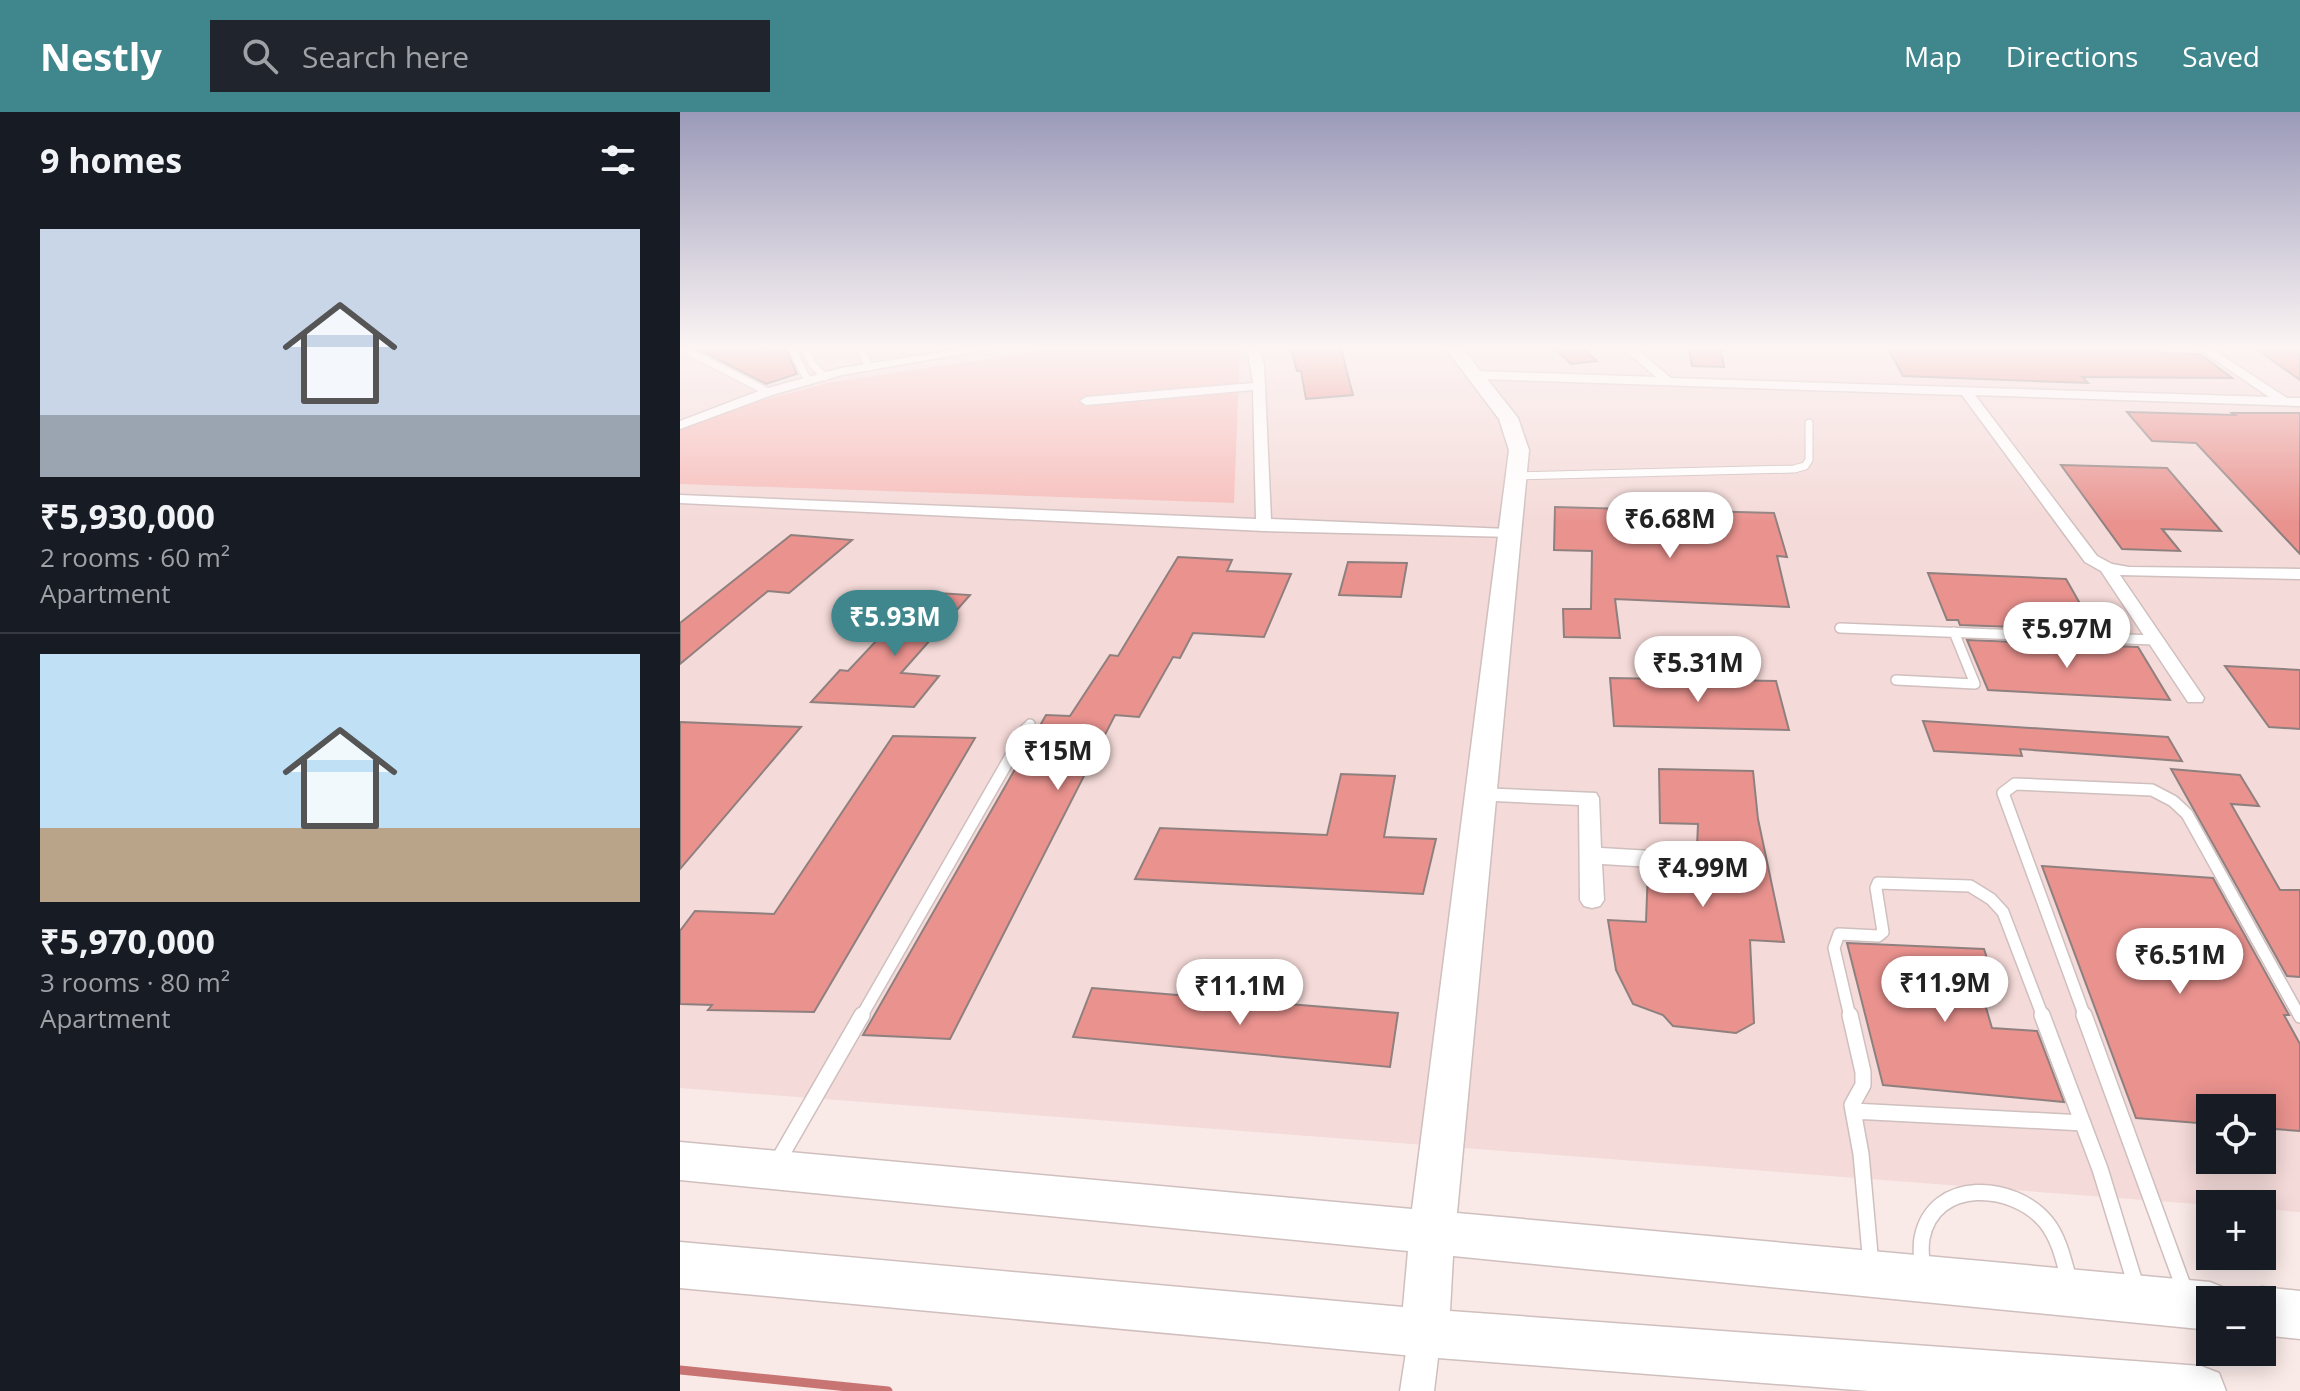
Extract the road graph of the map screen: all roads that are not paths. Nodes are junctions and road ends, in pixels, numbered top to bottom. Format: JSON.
{"nodes":[{"id":1,"x":734,"y":405,"type":"edge"},
{"id":2,"x":1260,"y":405,"type":"edge"},
{"id":3,"x":1497,"y":405,"type":"edge"},
{"id":4,"x":1976,"y":405,"type":"edge"},
{"id":5,"x":1809,"y":423,"type":"dead end"},
{"id":6,"x":680,"y":425,"type":"edge"},
{"id":7,"x":1515,"y":476,"type":"junction"},
{"id":8,"x":680,"y":499,"type":"edge"},
{"id":9,"x":1264,"y":526,"type":"junction"},
{"id":10,"x":1508,"y":534,"type":"junction"},
{"id":11,"x":2107,"y":568,"type":"junction"},
{"id":12,"x":2300,"y":574,"type":"edge"},
{"id":13,"x":1840,"y":628,"type":"dead end"},
{"id":14,"x":1954,"y":632,"type":"junction"},
{"id":15,"x":2154,"y":640,"type":"junction"},
{"id":16,"x":1896,"y":680,"type":"dead end"},
{"id":17,"x":2195,"y":698,"type":"dead end"},
{"id":18,"x":1030,"y":724,"type":"dead end"},
{"id":19,"x":1480,"y":795,"type":"junction"},
{"id":20,"x":1590,"y":855,"type":"junction"},
{"id":21,"x":1652,"y":859,"type":"dead end"},
{"id":22,"x":1592,"y":900,"type":"dead end"},
{"id":23,"x":2300,"y":1017,"type":"edge"},
{"id":24,"x":1853,"y":1111,"type":"junction"},
{"id":25,"x":2083,"y":1123,"type":"junction"},
{"id":26,"x":680,"y":1161,"type":"edge"},
{"id":27,"x":773,"y":1169,"type":"junction"},
{"id":28,"x":1432,"y":1233,"type":"junction"},
{"id":29,"x":680,"y":1265,"type":"edge"},
{"id":30,"x":1872,"y":1274,"type":"junction"},
{"id":31,"x":1922,"y":1279,"type":"junction"},
{"id":32,"x":2072,"y":1293,"type":"junction"},
{"id":33,"x":2196,"y":1295,"type":"edge"},
{"id":34,"x":2140,"y":1300,"type":"junction"},
{"id":35,"x":2196,"y":1305,"type":"edge"},
{"id":36,"x":2276,"y":1312,"type":"edge"},
{"id":37,"x":2300,"y":1315,"type":"edge"},
{"id":38,"x":1425,"y":1333,"type":"junction"},
{"id":39,"x":1417,"y":1391,"type":"edge"},
{"id":40,"x":2201,"y":1391,"type":"edge"}],
"edges":[{"from":1,"to":6,"type":"street"},
{"from":2,"to":9,"type":"street"},
{"from":3,"to":7,"type":"street"},
{"from":4,"to":11,"type":"street"},
{"from":5,"to":7,"type":"lane"},
{"from":7,"to":10,"type":"street"},
{"from":8,"to":9,"type":"street"},
{"from":9,"to":10,"type":"street"},
{"from":10,"to":19,"type":"street"},
{"from":11,"to":12,"type":"street"},
{"from":11,"to":15,"type":"street"},
{"from":13,"to":14,"type":"lane"},
{"from":14,"to":15,"type":"lane"},
{"from":14,"to":16,"type":"lane"},
{"from":15,"to":17,"type":"street"},
{"from":18,"to":27,"type":"lane"},
{"from":19,"to":20,"type":"street"},
{"from":19,"to":28,"type":"street"},
{"from":20,"to":21,"type":"street"},
{"from":20,"to":22,"type":"street"},
{"from":23,"to":33,"type":"lane"},
{"from":24,"to":25,"type":"lane"},
{"from":24,"to":25,"type":"lane"},
{"from":24,"to":30,"type":"lane"},
{"from":25,"to":34,"type":"lane"},
{"from":26,"to":27,"type":"street"},
{"from":27,"to":28,"type":"street"},
{"from":28,"to":30,"type":"street"},
{"from":28,"to":38,"type":"street"},
{"from":29,"to":38,"type":"street"},
{"from":30,"to":31,"type":"street"},
{"from":31,"to":32,"type":"street"},
{"from":31,"to":32,"type":"lane"},
{"from":32,"to":34,"type":"street"},
{"from":34,"to":35,"type":"street"},
{"from":36,"to":37,"type":"street"},
{"from":38,"to":39,"type":"street"},
{"from":38,"to":40,"type":"street"}]}
